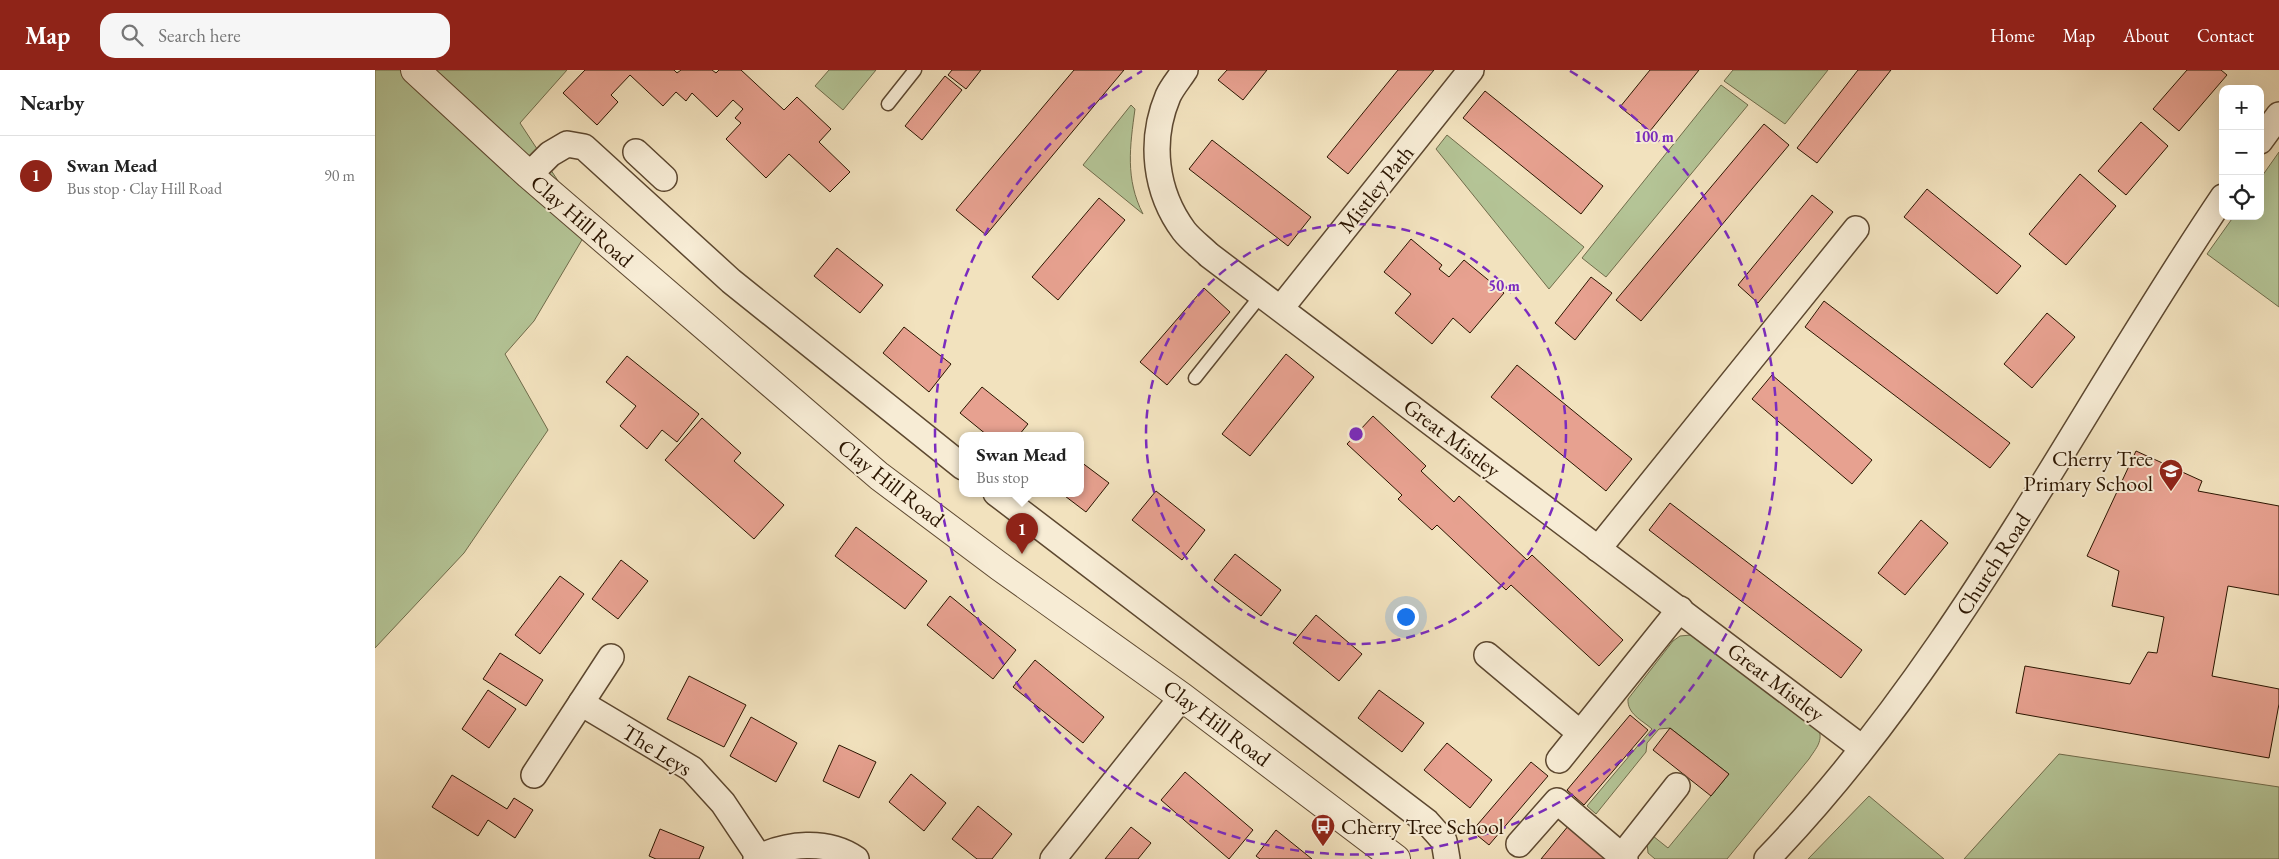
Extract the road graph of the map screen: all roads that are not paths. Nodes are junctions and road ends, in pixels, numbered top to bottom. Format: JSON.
{"nodes":[{"id":1,"x":415,"y":70,"type":"edge"},
{"id":2,"x":915,"y":70,"type":"edge"},
{"id":3,"x":1185,"y":70,"type":"edge"},
{"id":4,"x":1471,"y":70,"type":"edge"},
{"id":5,"x":888,"y":104,"type":"dead end"},
{"id":6,"x":2279,"y":115,"type":"edge"},
{"id":7,"x":2264,"y":136,"type":"edge"},
{"id":8,"x":650,"y":166,"type":"dead end"},
{"id":9,"x":529,"y":175,"type":"junction"},
{"id":10,"x":629,"y":187,"type":"junction"},
{"id":11,"x":2219,"y":203,"type":"edge"},
{"id":12,"x":1856,"y":229,"type":"dead end"},
{"id":13,"x":1271,"y":301,"type":"junction"},
{"id":14,"x":1195,"y":378,"type":"dead end"},
{"id":15,"x":959,"y":464,"type":"edge"},
{"id":16,"x":1001,"y":497,"type":"edge"},
{"id":17,"x":1598,"y":549,"type":"junction"},
{"id":18,"x":1680,"y":609,"type":"junction"},
{"id":19,"x":1487,"y":655,"type":"dead end"},
{"id":20,"x":611,"y":657,"type":"dead end"},
{"id":21,"x":1182,"y":697,"type":"junction"},
{"id":22,"x":581,"y":703,"type":"junction"},
{"id":23,"x":1580,"y":733,"type":"junction"},
{"id":24,"x":1862,"y":748,"type":"junction"},
{"id":25,"x":1559,"y":760,"type":"dead end"},
{"id":26,"x":534,"y":775,"type":"dead end"},
{"id":27,"x":1677,"y":786,"type":"dead end"},
{"id":28,"x":1519,"y":844,"type":"dead end"},
{"id":29,"x":757,"y":858,"type":"edge"},
{"id":30,"x":1623,"y":858,"type":"edge"},
{"id":31,"x":856,"y":859,"type":"edge"},
{"id":32,"x":1053,"y":859,"type":"edge"},
{"id":33,"x":1396,"y":859,"type":"edge"},
{"id":34,"x":1447,"y":859,"type":"edge"},
{"id":35,"x":1767,"y":859,"type":"edge"}],
"edges":[{"from":1,"to":9,"type":"street","name":"Clay Hill Road"},
{"from":2,"to":5,"type":"lane"},
{"from":3,"to":13,"type":"street","name":"Great Mistley"},
{"from":4,"to":13,"type":"street","name":"Mistley Path"},
{"from":6,"to":7,"type":"street"},
{"from":8,"to":10,"type":"street"},
{"from":9,"to":10,"type":"street"},
{"from":9,"to":21,"type":"street","name":"Clay Hill Road"},
{"from":10,"to":15,"type":"street"},
{"from":11,"to":24,"type":"street","name":"Church Road"},
{"from":12,"to":17,"type":"street"},
{"from":13,"to":14,"type":"lane"},
{"from":13,"to":17,"type":"street","name":"Great Mistley"},
{"from":16,"to":34,"type":"street"},
{"from":17,"to":18,"type":"street","name":"Great Mistley"},
{"from":18,"to":23,"type":"street"},
{"from":18,"to":24,"type":"street","name":"Great Mistley"},
{"from":19,"to":23,"type":"street"},
{"from":20,"to":22,"type":"street"},
{"from":21,"to":32,"type":"street"},
{"from":21,"to":33,"type":"street","name":"Clay Hill Road"},
{"from":22,"to":26,"type":"street"},
{"from":22,"to":29,"type":"street","name":"The Leys"},
{"from":23,"to":25,"type":"street"},
{"from":24,"to":35,"type":"street","name":"Church Road"},
{"from":27,"to":30,"type":"street"},
{"from":28,"to":30,"type":"street"},
{"from":29,"to":31,"type":"street"}]}
